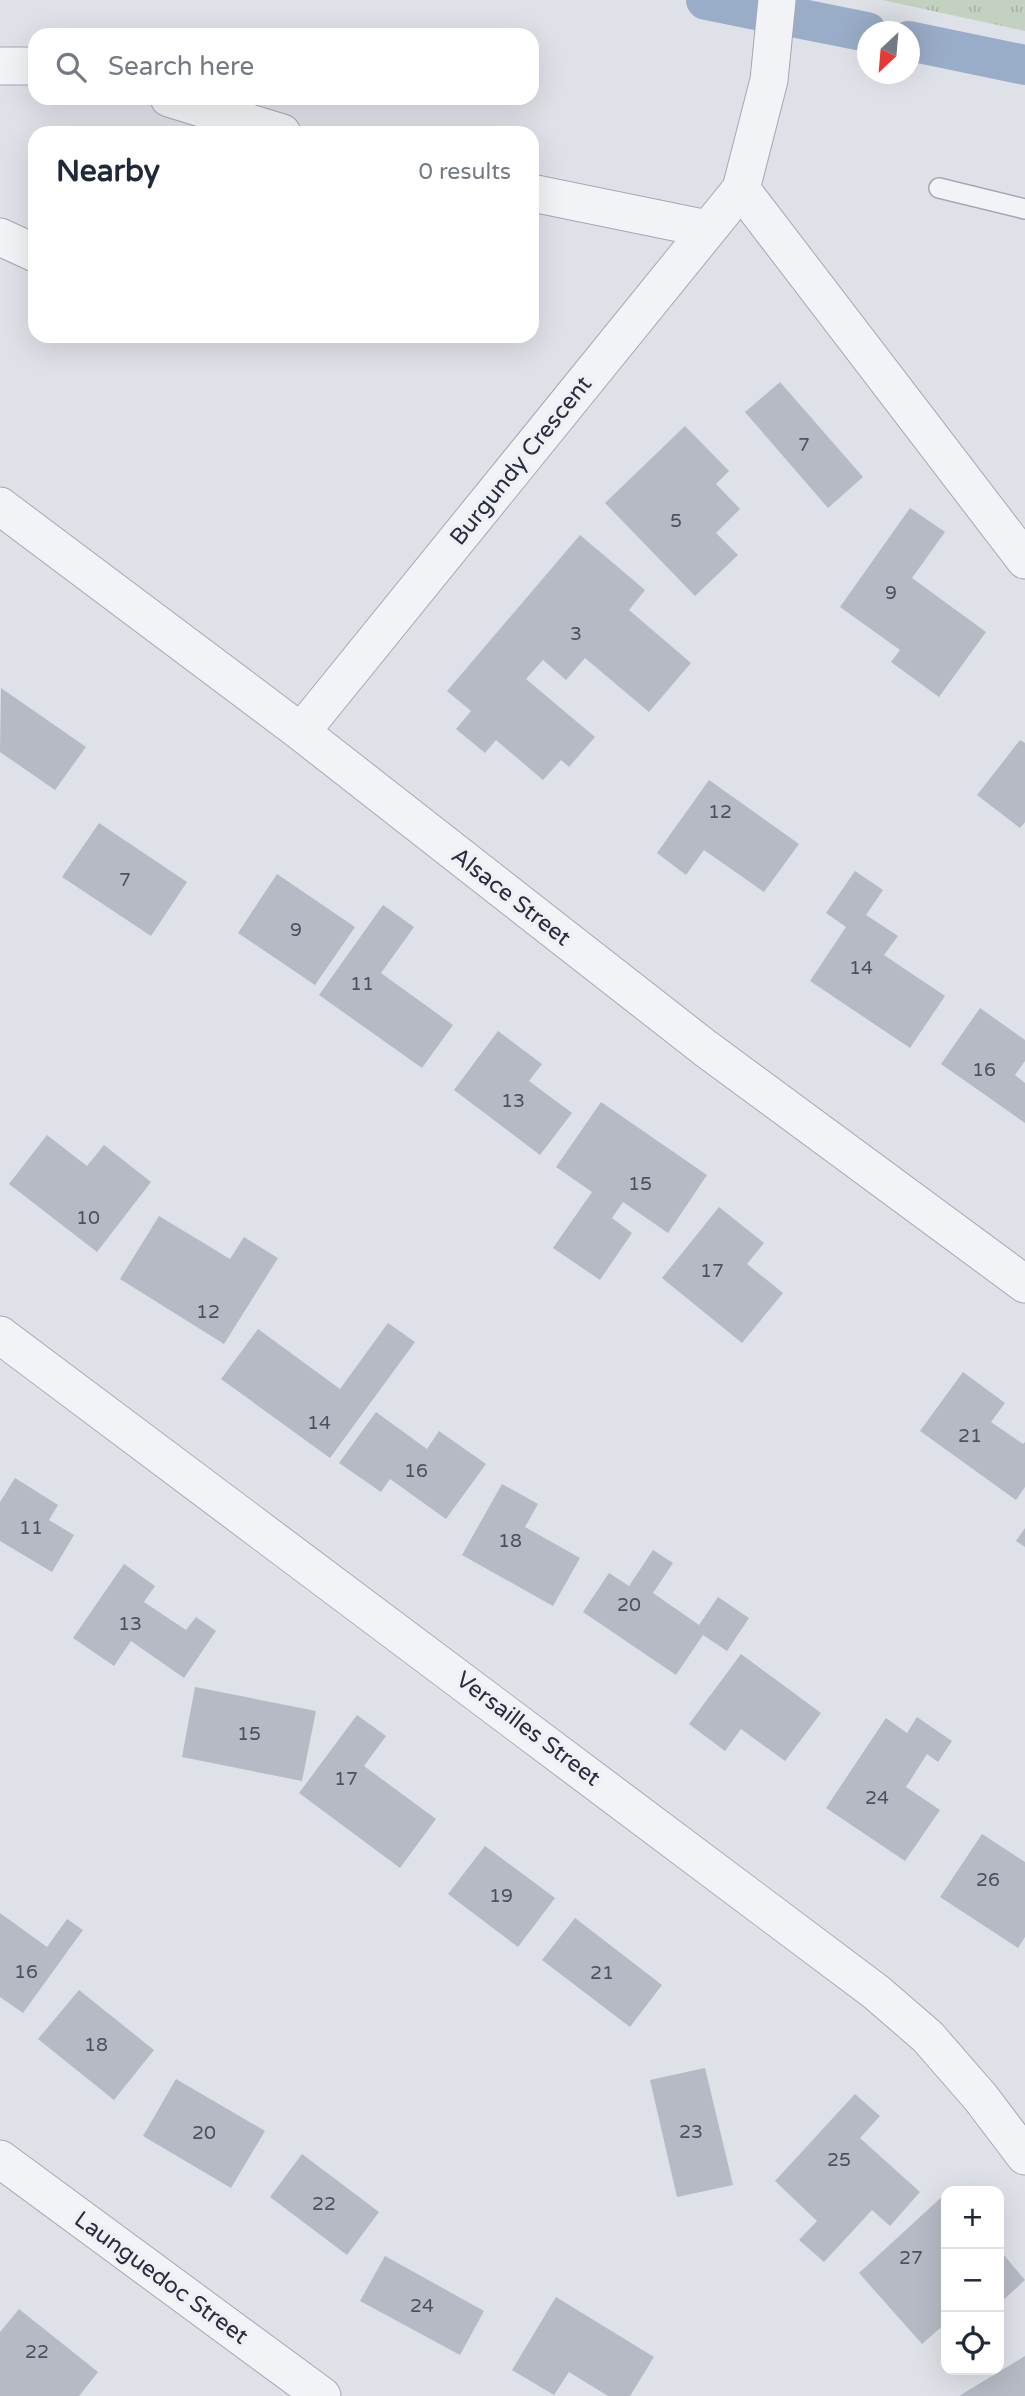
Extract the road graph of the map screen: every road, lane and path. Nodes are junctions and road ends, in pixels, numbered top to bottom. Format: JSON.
{"nodes":[{"id":1,"x":777,"y":0,"type":"edge"},
{"id":2,"x":0,"y":66,"type":"edge"},
{"id":3,"x":28,"y":66,"type":"edge"},
{"id":4,"x":192,"y":105,"type":"edge"},
{"id":5,"x":259,"y":126,"type":"edge"},
{"id":6,"x":939,"y":188,"type":"dead end"},
{"id":7,"x":741,"y":189,"type":"junction"},
{"id":8,"x":539,"y":194,"type":"edge"},
{"id":9,"x":1025,"y":209,"type":"edge"},
{"id":10,"x":708,"y":229,"type":"junction"},
{"id":11,"x":0,"y":237,"type":"edge"},
{"id":12,"x":28,"y":250,"type":"edge"},
{"id":13,"x":0,"y":506,"type":"edge"},
{"id":14,"x":1025,"y":560,"type":"edge"},
{"id":15,"x":301,"y":732,"type":"junction"},
{"id":16,"x":1025,"y":1284,"type":"edge"},
{"id":17,"x":0,"y":1335,"type":"edge"},
{"id":18,"x":1025,"y":2156,"type":"edge"},
{"id":19,"x":0,"y":2159,"type":"edge"},
{"id":20,"x":322,"y":2396,"type":"edge"}],
"edges":[{"from":1,"to":7,"type":"street","name":"Burgundy Crescent"},
{"from":2,"to":3,"type":"street"},
{"from":4,"to":5,"type":"street"},
{"from":6,"to":9,"type":"lane"},
{"from":7,"to":10,"type":"street","name":"Burgundy Crescent"},
{"from":7,"to":14,"type":"street"},
{"from":8,"to":10,"type":"street"},
{"from":10,"to":15,"type":"street","name":"Burgundy Crescent"},
{"from":11,"to":12,"type":"street"},
{"from":13,"to":15,"type":"street","name":"Alsace Street"},
{"from":15,"to":16,"type":"street","name":"Alsace Street"},
{"from":17,"to":18,"type":"street","name":"Versailles Street"},
{"from":19,"to":20,"type":"street","name":"Launguedoc Street"}]}
